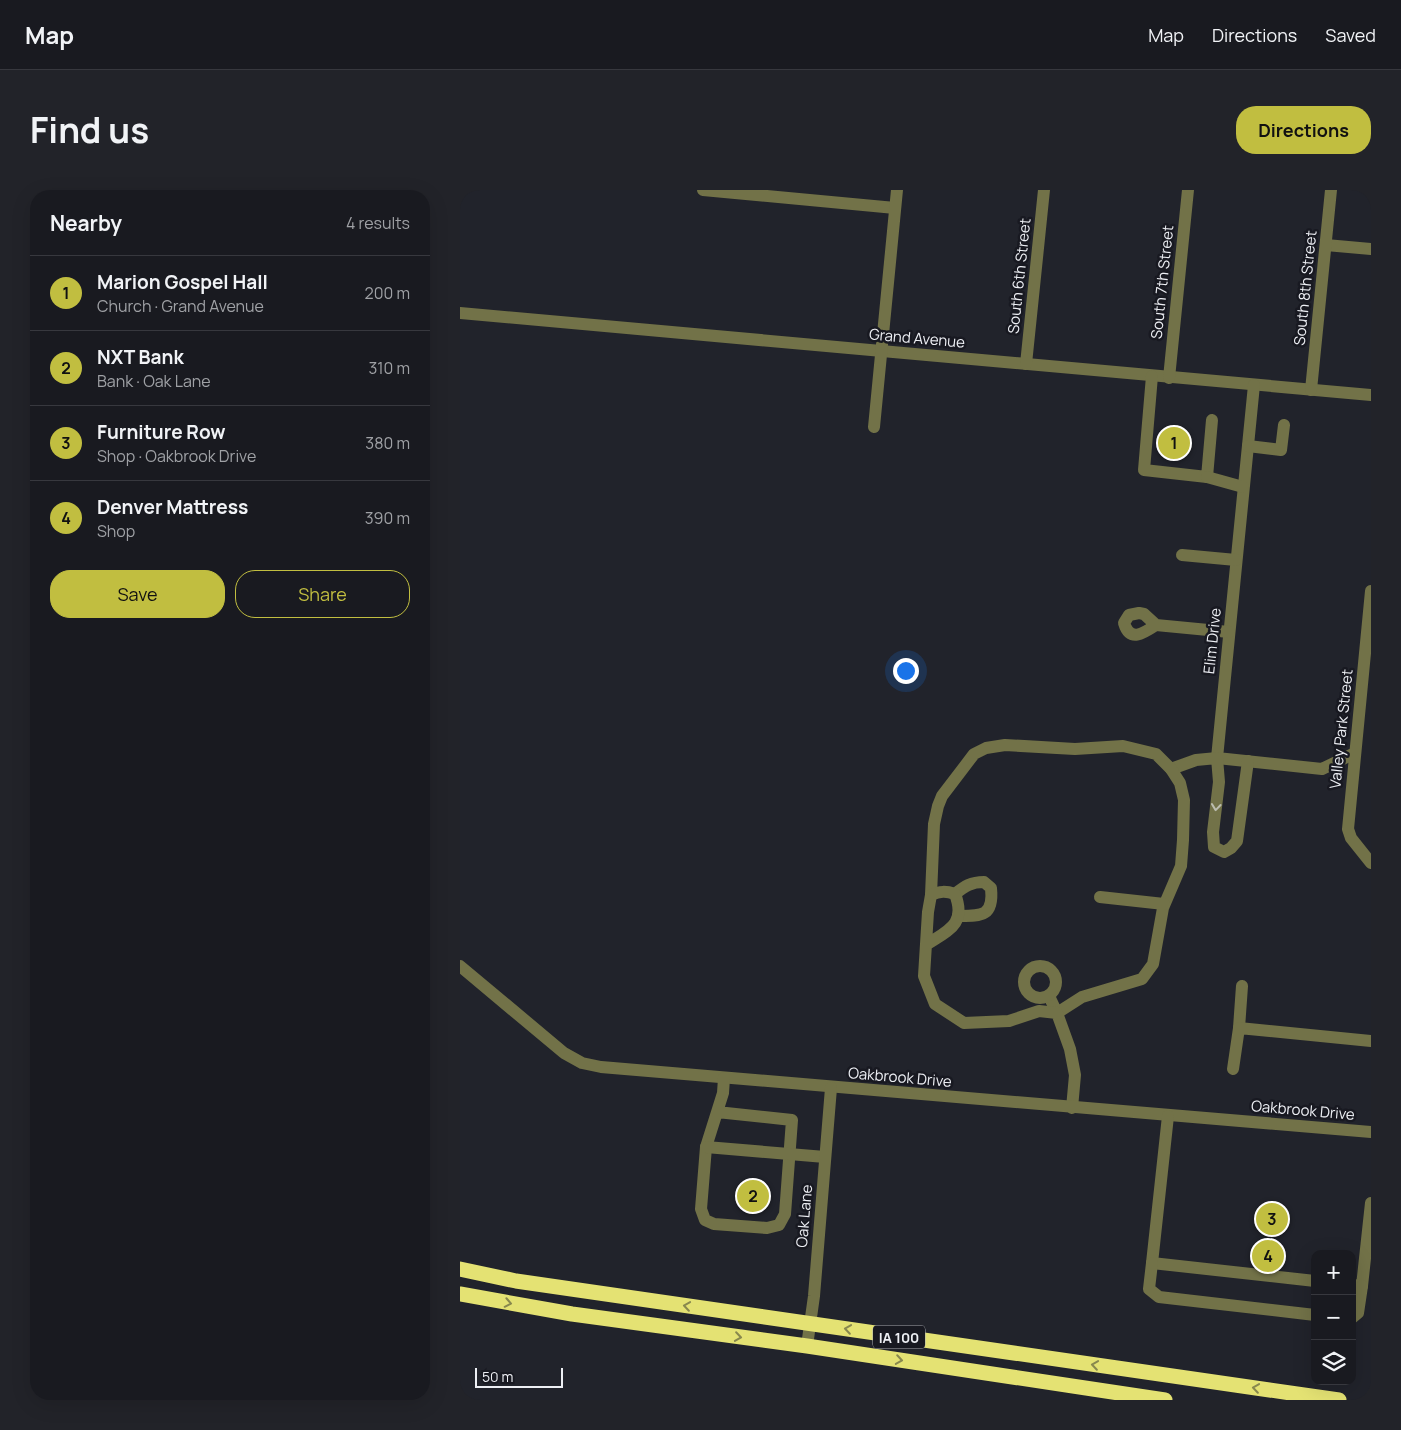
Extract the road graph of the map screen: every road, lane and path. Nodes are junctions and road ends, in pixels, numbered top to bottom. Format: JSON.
{"nodes":[{"id":1,"x":703,"y":190,"type":"edge"},
{"id":2,"x":897,"y":190,"type":"edge"},
{"id":3,"x":1044,"y":190,"type":"edge"},
{"id":4,"x":1188,"y":190,"type":"edge"},
{"id":5,"x":1331,"y":190,"type":"edge"},
{"id":6,"x":895,"y":208,"type":"junction"},
{"id":7,"x":1326,"y":245,"type":"junction"},
{"id":8,"x":1371,"y":249,"type":"edge"},
{"id":9,"x":460,"y":313,"type":"edge"},
{"id":10,"x":882,"y":351,"type":"junction"},
{"id":11,"x":1026,"y":364,"type":"junction"},
{"id":12,"x":1152,"y":376,"type":"junction"},
{"id":13,"x":1168,"y":378,"type":"junction"},
{"id":14,"x":1254,"y":385,"type":"junction"},
{"id":15,"x":1311,"y":390,"type":"junction"},
{"id":16,"x":1371,"y":395,"type":"edge"},
{"id":17,"x":1212,"y":420,"type":"dead end"},
{"id":18,"x":1284,"y":425,"type":"dead end"},
{"id":19,"x":874,"y":427,"type":"dead end"},
{"id":20,"x":1248,"y":446,"type":"junction"},
{"id":21,"x":1207,"y":476,"type":"junction"},
{"id":22,"x":1244,"y":487,"type":"junction"},
{"id":23,"x":1182,"y":555,"type":"dead end"},
{"id":24,"x":1236,"y":560,"type":"junction"},
{"id":25,"x":1371,"y":591,"type":"edge"},
{"id":26,"x":1156,"y":625,"type":"dead end"},
{"id":27,"x":1229,"y":632,"type":"junction"},
{"id":28,"x":1355,"y":753,"type":"junction"},
{"id":29,"x":1217,"y":758,"type":"junction"},
{"id":30,"x":1248,"y":761,"type":"junction"},
{"id":31,"x":1171,"y":769,"type":"junction"},
{"id":32,"x":1371,"y":863,"type":"edge"},
{"id":33,"x":955,"y":894,"type":"junction"},
{"id":34,"x":931,"y":895,"type":"junction"},
{"id":35,"x":1100,"y":897,"type":"dead end"},
{"id":36,"x":1164,"y":904,"type":"junction"},
{"id":37,"x":958,"y":916,"type":"junction"},
{"id":38,"x":926,"y":945,"type":"junction"},
{"id":39,"x":460,"y":966,"type":"edge"},
{"id":40,"x":1242,"y":986,"type":"dead end"},
{"id":41,"x":1049,"y":996,"type":"dead end"},
{"id":42,"x":1057,"y":1013,"type":"junction"},
{"id":43,"x":1239,"y":1028,"type":"junction"},
{"id":44,"x":1371,"y":1041,"type":"edge"},
{"id":45,"x":1234,"y":1069,"type":"dead end"},
{"id":46,"x":724,"y":1078,"type":"junction"},
{"id":47,"x":831,"y":1088,"type":"junction"},
{"id":48,"x":1072,"y":1108,"type":"junction"},
{"id":49,"x":717,"y":1112,"type":"junction"},
{"id":50,"x":1168,"y":1116,"type":"junction"},
{"id":51,"x":1371,"y":1132,"type":"edge"},
{"id":52,"x":706,"y":1148,"type":"junction"},
{"id":53,"x":790,"y":1154,"type":"junction"},
{"id":54,"x":825,"y":1157,"type":"junction"},
{"id":55,"x":1371,"y":1202,"type":"edge"},
{"id":56,"x":1152,"y":1263,"type":"junction"},
{"id":57,"x":460,"y":1270,"type":"edge"},
{"id":58,"x":1311,"y":1281,"type":"edge"},
{"id":59,"x":1357,"y":1285,"type":"edge"},
{"id":60,"x":460,"y":1294,"type":"edge"},
{"id":61,"x":1311,"y":1315,"type":"edge"},
{"id":62,"x":1356,"y":1315,"type":"edge"},
{"id":63,"x":810,"y":1324,"type":"junction"},
{"id":64,"x":807,"y":1346,"type":"junction"},
{"id":65,"x":1165,"y":1400,"type":"edge"},
{"id":66,"x":1339,"y":1400,"type":"edge"}],
"edges":[{"from":1,"to":6,"type":"street"},
{"from":2,"to":6,"type":"street"},
{"from":3,"to":11,"type":"street","name":"South 6th Street"},
{"from":4,"to":13,"type":"street","name":"South 7th Street"},
{"from":5,"to":7,"type":"street","name":"South 8th Street"},
{"from":6,"to":10,"type":"street"},
{"from":7,"to":8,"type":"street"},
{"from":7,"to":15,"type":"street","name":"South 8th Street"},
{"from":9,"to":10,"type":"street","name":"Grand Avenue"},
{"from":10,"to":11,"type":"street","name":"Grand Avenue"},
{"from":10,"to":19,"type":"street"},
{"from":11,"to":12,"type":"street","name":"Grand Avenue"},
{"from":12,"to":13,"type":"street","name":"Grand Avenue"},
{"from":12,"to":21,"type":"street"},
{"from":13,"to":14,"type":"street","name":"Grand Avenue"},
{"from":14,"to":15,"type":"street","name":"Grand Avenue"},
{"from":14,"to":20,"type":"street","name":"Elim Drive"},
{"from":15,"to":16,"type":"street","name":"Grand Avenue"},
{"from":17,"to":21,"type":"street"},
{"from":18,"to":20,"type":"street"},
{"from":20,"to":22,"type":"street","name":"Elim Drive"},
{"from":21,"to":22,"type":"street"},
{"from":22,"to":24,"type":"street","name":"Elim Drive"},
{"from":23,"to":24,"type":"street"},
{"from":24,"to":27,"type":"street","name":"Elim Drive"},
{"from":25,"to":28,"type":"street","name":"Valley Park Street"},
{"from":26,"to":27,"type":"street"},
{"from":27,"to":29,"type":"street","name":"Elim Drive"},
{"from":28,"to":30,"type":"street"},
{"from":28,"to":32,"type":"street","name":"Valley Park Street"},
{"from":29,"to":30,"type":"street"},
{"from":29,"to":30,"type":"street","name":"Elim Drive","one_way":true},
{"from":29,"to":31,"type":"street"},
{"from":31,"to":34,"type":"street"},
{"from":31,"to":36,"type":"street"},
{"from":33,"to":34,"type":"street"},
{"from":33,"to":37,"type":"street"},
{"from":33,"to":37,"type":"street"},
{"from":34,"to":38,"type":"street"},
{"from":35,"to":36,"type":"street"},
{"from":36,"to":42,"type":"street"},
{"from":37,"to":38,"type":"street"},
{"from":38,"to":42,"type":"street"},
{"from":39,"to":46,"type":"street","name":"Oakbrook Drive"},
{"from":40,"to":43,"type":"street"},
{"from":41,"to":42,"type":"street"},
{"from":42,"to":48,"type":"street"},
{"from":43,"to":44,"type":"street"},
{"from":43,"to":45,"type":"street"},
{"from":46,"to":47,"type":"street","name":"Oakbrook Drive"},
{"from":46,"to":49,"type":"street"},
{"from":47,"to":48,"type":"street","name":"Oakbrook Drive"},
{"from":47,"to":54,"type":"street","name":"Oak Lane"},
{"from":48,"to":50,"type":"street","name":"Oakbrook Drive"},
{"from":49,"to":52,"type":"street"},
{"from":49,"to":53,"type":"street"},
{"from":50,"to":51,"type":"street","name":"Oakbrook Drive"},
{"from":50,"to":56,"type":"street"},
{"from":52,"to":53,"type":"street"},
{"from":52,"to":53,"type":"street"},
{"from":53,"to":54,"type":"street"},
{"from":54,"to":63,"type":"street","name":"Oak Lane"},
{"from":55,"to":59,"type":"street"},
{"from":56,"to":58,"type":"street"},
{"from":56,"to":61,"type":"street"},
{"from":63,"to":57,"type":"highway","number":"IA 100","one_way":true},
{"from":59,"to":62,"type":"street"},
{"from":60,"to":64,"type":"highway","number":"IA 100","one_way":true},
{"from":63,"to":64,"type":"street","name":"Oak Lane"},
{"from":66,"to":63,"type":"highway","number":"IA 100","one_way":true},
{"from":64,"to":65,"type":"highway","number":"IA 100","one_way":true}]}
